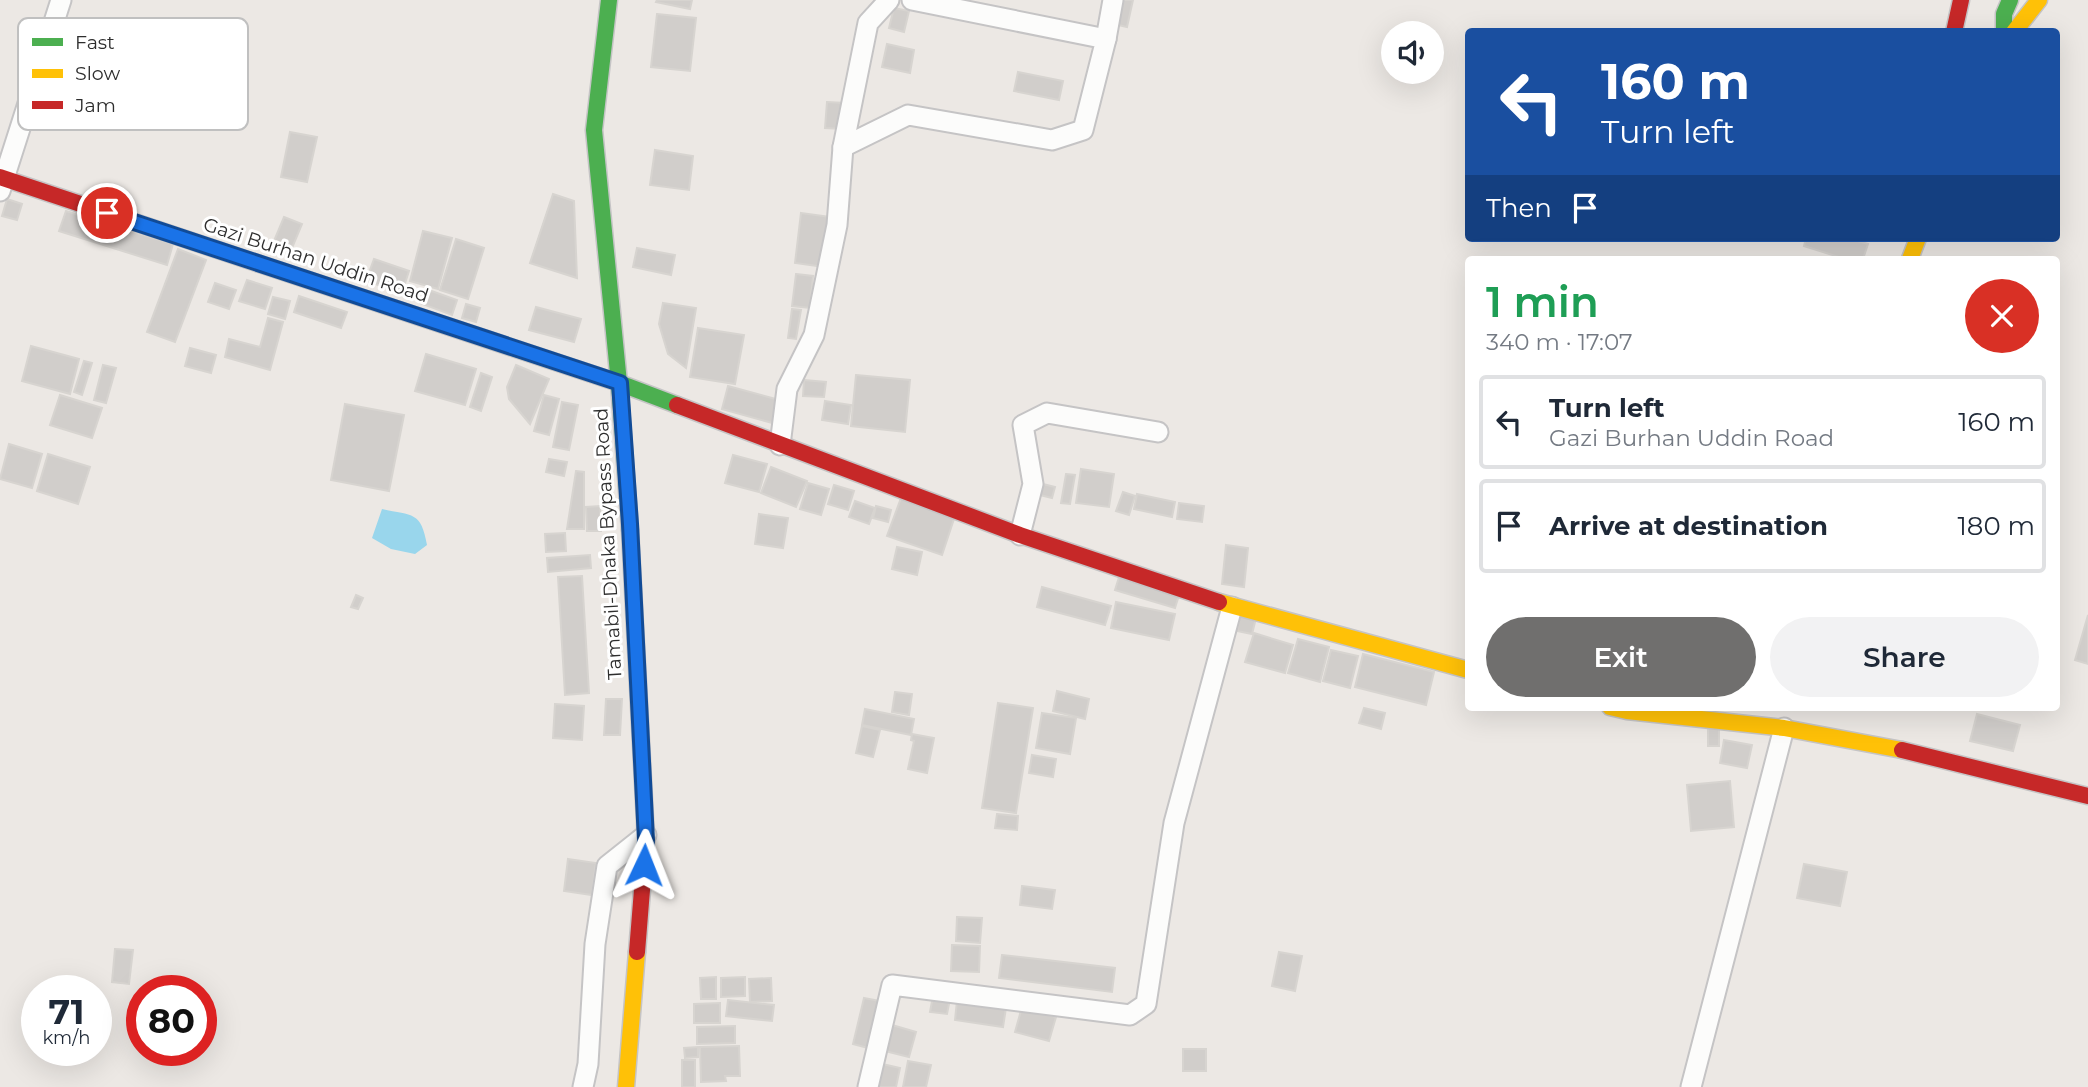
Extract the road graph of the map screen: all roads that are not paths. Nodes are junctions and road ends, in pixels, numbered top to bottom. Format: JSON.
{"nodes":[{"id":1,"x":61,"y":0,"type":"edge"},
{"id":2,"x":609,"y":0,"type":"edge"},
{"id":3,"x":888,"y":0,"type":"edge"},
{"id":4,"x":912,"y":0,"type":"edge"},
{"id":5,"x":1113,"y":0,"type":"edge"},
{"id":6,"x":1961,"y":0,"type":"edge"},
{"id":7,"x":2010,"y":0,"type":"edge"},
{"id":8,"x":2039,"y":0,"type":"edge"},
{"id":9,"x":55,"y":18,"type":"edge"},
{"id":10,"x":1955,"y":28,"type":"edge"},
{"id":11,"x":2004,"y":28,"type":"edge"},
{"id":12,"x":2018,"y":28,"type":"edge"},
{"id":13,"x":1106,"y":39,"type":"junction"},
{"id":14,"x":18,"y":130,"type":"edge"},
{"id":15,"x":843,"y":147,"type":"junction"},
{"id":16,"x":1,"y":182,"type":"edge"},
{"id":17,"x":620,"y":383,"type":"junction"},
{"id":18,"x":1158,"y":432,"type":"dead end"},
{"id":19,"x":780,"y":445,"type":"junction"},
{"id":20,"x":1020,"y":536,"type":"junction"},
{"id":21,"x":1232,"y":607,"type":"junction"},
{"id":22,"x":1465,"y":669,"type":"edge"},
{"id":23,"x":1627,"y":711,"type":"edge"},
{"id":24,"x":1785,"y":722,"type":"junction"},
{"id":25,"x":2088,"y":796,"type":"edge"},
{"id":26,"x":646,"y":835,"type":"junction"},
{"id":27,"x":583,"y":1087,"type":"edge"},
{"id":28,"x":626,"y":1087,"type":"edge"},
{"id":29,"x":868,"y":1087,"type":"edge"},
{"id":30,"x":1691,"y":1087,"type":"edge"}],
"edges":[{"from":1,"to":9,"type":"street"},
{"from":2,"to":17,"type":"main road","name":"Tamabil-Dhaka Bypass Road"},
{"from":3,"to":15,"type":"street"},
{"from":4,"to":13,"type":"street"},
{"from":5,"to":13,"type":"street"},
{"from":6,"to":10,"type":"main road"},
{"from":7,"to":11,"type":"main road"},
{"from":8,"to":12,"type":"main road"},
{"from":13,"to":15,"type":"street"},
{"from":14,"to":16,"type":"street"},
{"from":15,"to":19,"type":"street"},
{"from":16,"to":17,"type":"main road","name":"Gazi Burhan Uddin Road"},
{"from":17,"to":19,"type":"main road","name":"Gazi Burhan Uddin Road"},
{"from":17,"to":26,"type":"main road","name":"Tamabil-Dhaka Bypass Road"},
{"from":18,"to":20,"type":"street"},
{"from":19,"to":20,"type":"main road","name":"Gazi Burhan Uddin Road"},
{"from":20,"to":21,"type":"main road","name":"Gazi Burhan Uddin Road"},
{"from":21,"to":22,"type":"main road","name":"Gazi Burhan Uddin Road"},
{"from":21,"to":29,"type":"street"},
{"from":23,"to":24,"type":"main road"},
{"from":24,"to":25,"type":"main road"},
{"from":24,"to":30,"type":"street"},
{"from":26,"to":27,"type":"street"},
{"from":26,"to":28,"type":"main road","name":"Tamabil-Dhaka Bypass Road"}]}
